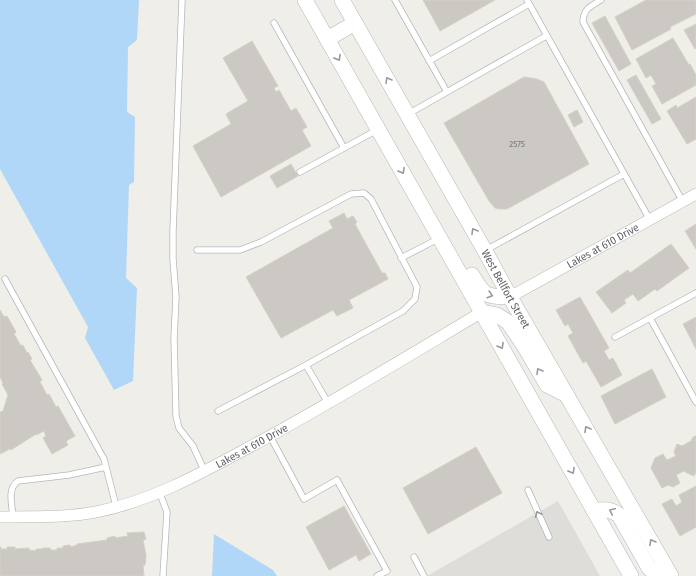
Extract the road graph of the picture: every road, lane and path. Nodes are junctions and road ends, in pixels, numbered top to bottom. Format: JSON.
{"nodes":[{"id":1,"x":182,"y":0,"type":"edge"},
{"id":2,"x":304,"y":0,"type":"edge"},
{"id":3,"x":342,"y":0,"type":"edge"},
{"id":4,"x":395,"y":0,"type":"edge"},
{"id":5,"x":601,"y":0,"type":"edge"},
{"id":6,"x":528,"y":2,"type":"edge"},
{"id":7,"x":274,"y":23,"type":"dead end"},
{"id":8,"x":355,"y":23,"type":"junction"},
{"id":9,"x":546,"y":36,"type":"junction"},
{"id":10,"x":326,"y":39,"type":"junction"},
{"id":11,"x":430,"y":61,"type":"junction"},
{"id":12,"x":447,"y":92,"type":"junction"},
{"id":13,"x":408,"y":114,"type":"junction"},
{"id":14,"x":378,"y":130,"type":"junction"},
{"id":15,"x":344,"y":148,"type":"junction"},
{"id":16,"x":300,"y":172,"type":"dead end"},
{"id":17,"x":624,"y":174,"type":"junction"},
{"id":18,"x":696,"y":194,"type":"edge"},
{"id":19,"x":683,"y":202,"type":"junction"},
{"id":20,"x":650,"y":220,"type":"junction"},
{"id":21,"x":440,"y":238,"type":"junction"},
{"id":22,"x":197,"y":250,"type":"dead end"},
{"id":23,"x":485,"y":251,"type":"junction"},
{"id":24,"x":402,"y":258,"type":"junction"},
{"id":25,"x":5,"y":279,"type":"dead end"},
{"id":26,"x":696,"y":293,"type":"edge"},
{"id":27,"x":510,"y":297,"type":"junction"},
{"id":28,"x":482,"y":312,"type":"junction"},
{"id":29,"x":650,"y":318,"type":"junction"},
{"id":30,"x":616,"y":337,"type":"dead end"},
{"id":31,"x":306,"y":365,"type":"junction"},
{"id":32,"x":567,"y":395,"type":"junction"},
{"id":33,"x":696,"y":402,"type":"edge"},
{"id":34,"x":328,"y":403,"type":"junction"},
{"id":35,"x":218,"y":411,"type":"dead end"},
{"id":36,"x":270,"y":436,"type":"junction"},
{"id":37,"x":106,"y":467,"type":"junction"},
{"id":38,"x":204,"y":470,"type":"junction"},
{"id":39,"x":528,"y":490,"type":"dead end"},
{"id":40,"x":159,"y":492,"type":"junction"},
{"id":41,"x":116,"y":506,"type":"junction"},
{"id":42,"x":594,"y":511,"type":"junction"},
{"id":43,"x":13,"y":516,"type":"junction"},
{"id":44,"x":0,"y":517,"type":"edge"},
{"id":45,"x":549,"y":537,"type":"dead end"},
{"id":46,"x":414,"y":557,"type":"dead end"},
{"id":47,"x":163,"y":576,"type":"edge"},
{"id":48,"x":377,"y":576,"type":"edge"},
{"id":49,"x":424,"y":576,"type":"edge"},
{"id":50,"x":631,"y":576,"type":"edge"},
{"id":51,"x":658,"y":576,"type":"edge"},
{"id":52,"x":671,"y":576,"type":"edge"}],
"edges":[{"from":1,"to":38,"type":"lane"},
{"from":2,"to":10,"type":"main road"},
{"from":3,"to":8,"type":"main road","name":"West Bellfort Street"},
{"from":4,"to":11,"type":"lane"},
{"from":5,"to":19,"type":"lane"},
{"from":6,"to":9,"type":"lane"},
{"from":6,"to":11,"type":"lane"},
{"from":7,"to":15,"type":"lane"},
{"from":8,"to":10,"type":"main road"},
{"from":13,"to":8,"type":"main road","name":"West Bellfort Street","one_way":true},
{"from":9,"to":12,"type":"lane"},
{"from":9,"to":17,"type":"lane"},
{"from":10,"to":14,"type":"main road","one_way":true},
{"from":11,"to":12,"type":"lane"},
{"from":12,"to":13,"type":"lane"},
{"from":23,"to":13,"type":"main road","name":"West Bellfort Street","one_way":true},
{"from":14,"to":15,"type":"lane"},
{"from":14,"to":21,"type":"main road","one_way":true},
{"from":15,"to":16,"type":"lane"},
{"from":17,"to":20,"type":"lane"},
{"from":17,"to":23,"type":"lane"},
{"from":18,"to":19,"type":"street","name":"Lakes at 610 Drive"},
{"from":19,"to":20,"type":"street","name":"Lakes at 610 Drive"},
{"from":20,"to":27,"type":"street","name":"Lakes at 610 Drive"},
{"from":21,"to":24,"type":"lane"},
{"from":21,"to":27,"type":"main road","one_way":true},
{"from":21,"to":28,"type":"main road"},
{"from":22,"to":24,"type":"lane"},
{"from":23,"to":27,"type":"main road","name":"West Bellfort Street"},
{"from":24,"to":31,"type":"lane"},
{"from":25,"to":37,"type":"lane"},
{"from":26,"to":29,"type":"lane"},
{"from":27,"to":32,"type":"main road","name":"West Bellfort Street"},
{"from":32,"to":28,"type":"main road","one_way":true},
{"from":28,"to":34,"type":"street","name":"Lakes at 610 Drive"},
{"from":28,"to":42,"type":"main road","one_way":true},
{"from":29,"to":30,"type":"lane"},
{"from":29,"to":33,"type":"lane"},
{"from":31,"to":34,"type":"lane"},
{"from":31,"to":35,"type":"lane"},
{"from":52,"to":32,"type":"main road","name":"West Bellfort Street","one_way":true},
{"from":34,"to":36,"type":"street","name":"Lakes at 610 Drive"},
{"from":36,"to":38,"type":"street","name":"Lakes at 610 Drive"},
{"from":36,"to":48,"type":"lane"},
{"from":37,"to":41,"type":"lane"},
{"from":37,"to":43,"type":"lane"},
{"from":38,"to":40,"type":"street","name":"Lakes at 610 Drive"},
{"from":45,"to":39,"type":"lane","one_way":true},
{"from":40,"to":41,"type":"street","name":"Lakes at 610 Drive"},
{"from":40,"to":47,"type":"lane"},
{"from":41,"to":43,"type":"street","name":"Lakes at 610 Drive"},
{"from":42,"to":50,"type":"main road"},
{"from":51,"to":42,"type":"main road","one_way":true},
{"from":43,"to":44,"type":"street","name":"Lakes at 610 Drive"},
{"from":46,"to":49,"type":"lane"}]}
